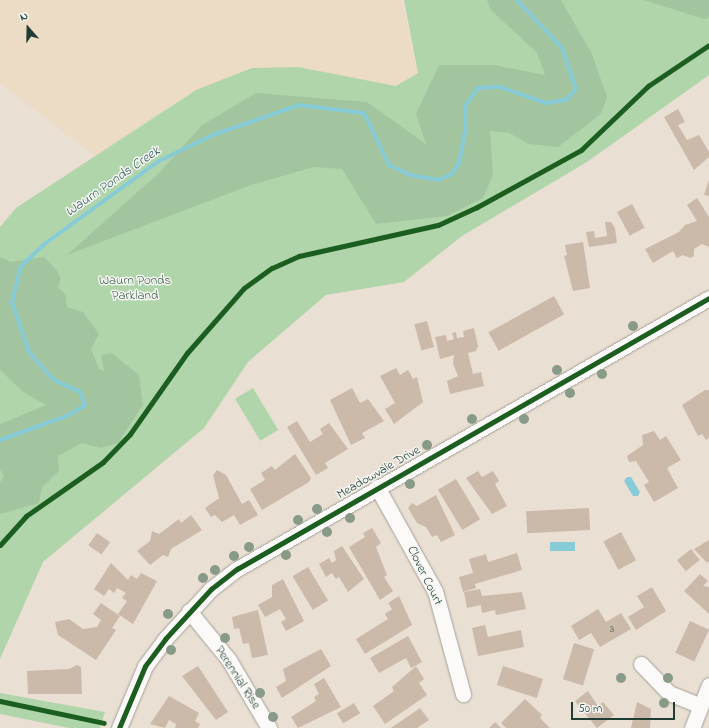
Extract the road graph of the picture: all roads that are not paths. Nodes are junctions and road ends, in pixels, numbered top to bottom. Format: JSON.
{"nodes":[{"id":1,"x":709,"y":298,"type":"edge"},
{"id":2,"x":377,"y":487,"type":"junction"},
{"id":3,"x":189,"y":611,"type":"junction"},
{"id":4,"x":641,"y":664,"type":"dead end"},
{"id":5,"x":709,"y":685,"type":"edge"},
{"id":6,"x":464,"y":694,"type":"dead end"},
{"id":7,"x":699,"y":706,"type":"junction"},
{"id":8,"x":119,"y":728,"type":"edge"},
{"id":9,"x":269,"y":728,"type":"edge"},
{"id":10,"x":692,"y":728,"type":"edge"}],
"edges":[{"from":1,"to":2,"type":"street","name":"Meadowvale Drive"},
{"from":2,"to":3,"type":"street","name":"Meadowvale Drive"},
{"from":2,"to":6,"type":"street","name":"Clover Court"},
{"from":3,"to":8,"type":"street","name":"Meadowvale Drive"},
{"from":3,"to":9,"type":"street","name":"Perennial Rise"},
{"from":4,"to":7,"type":"street"},
{"from":5,"to":7,"type":"street"},
{"from":7,"to":10,"type":"street"}]}
